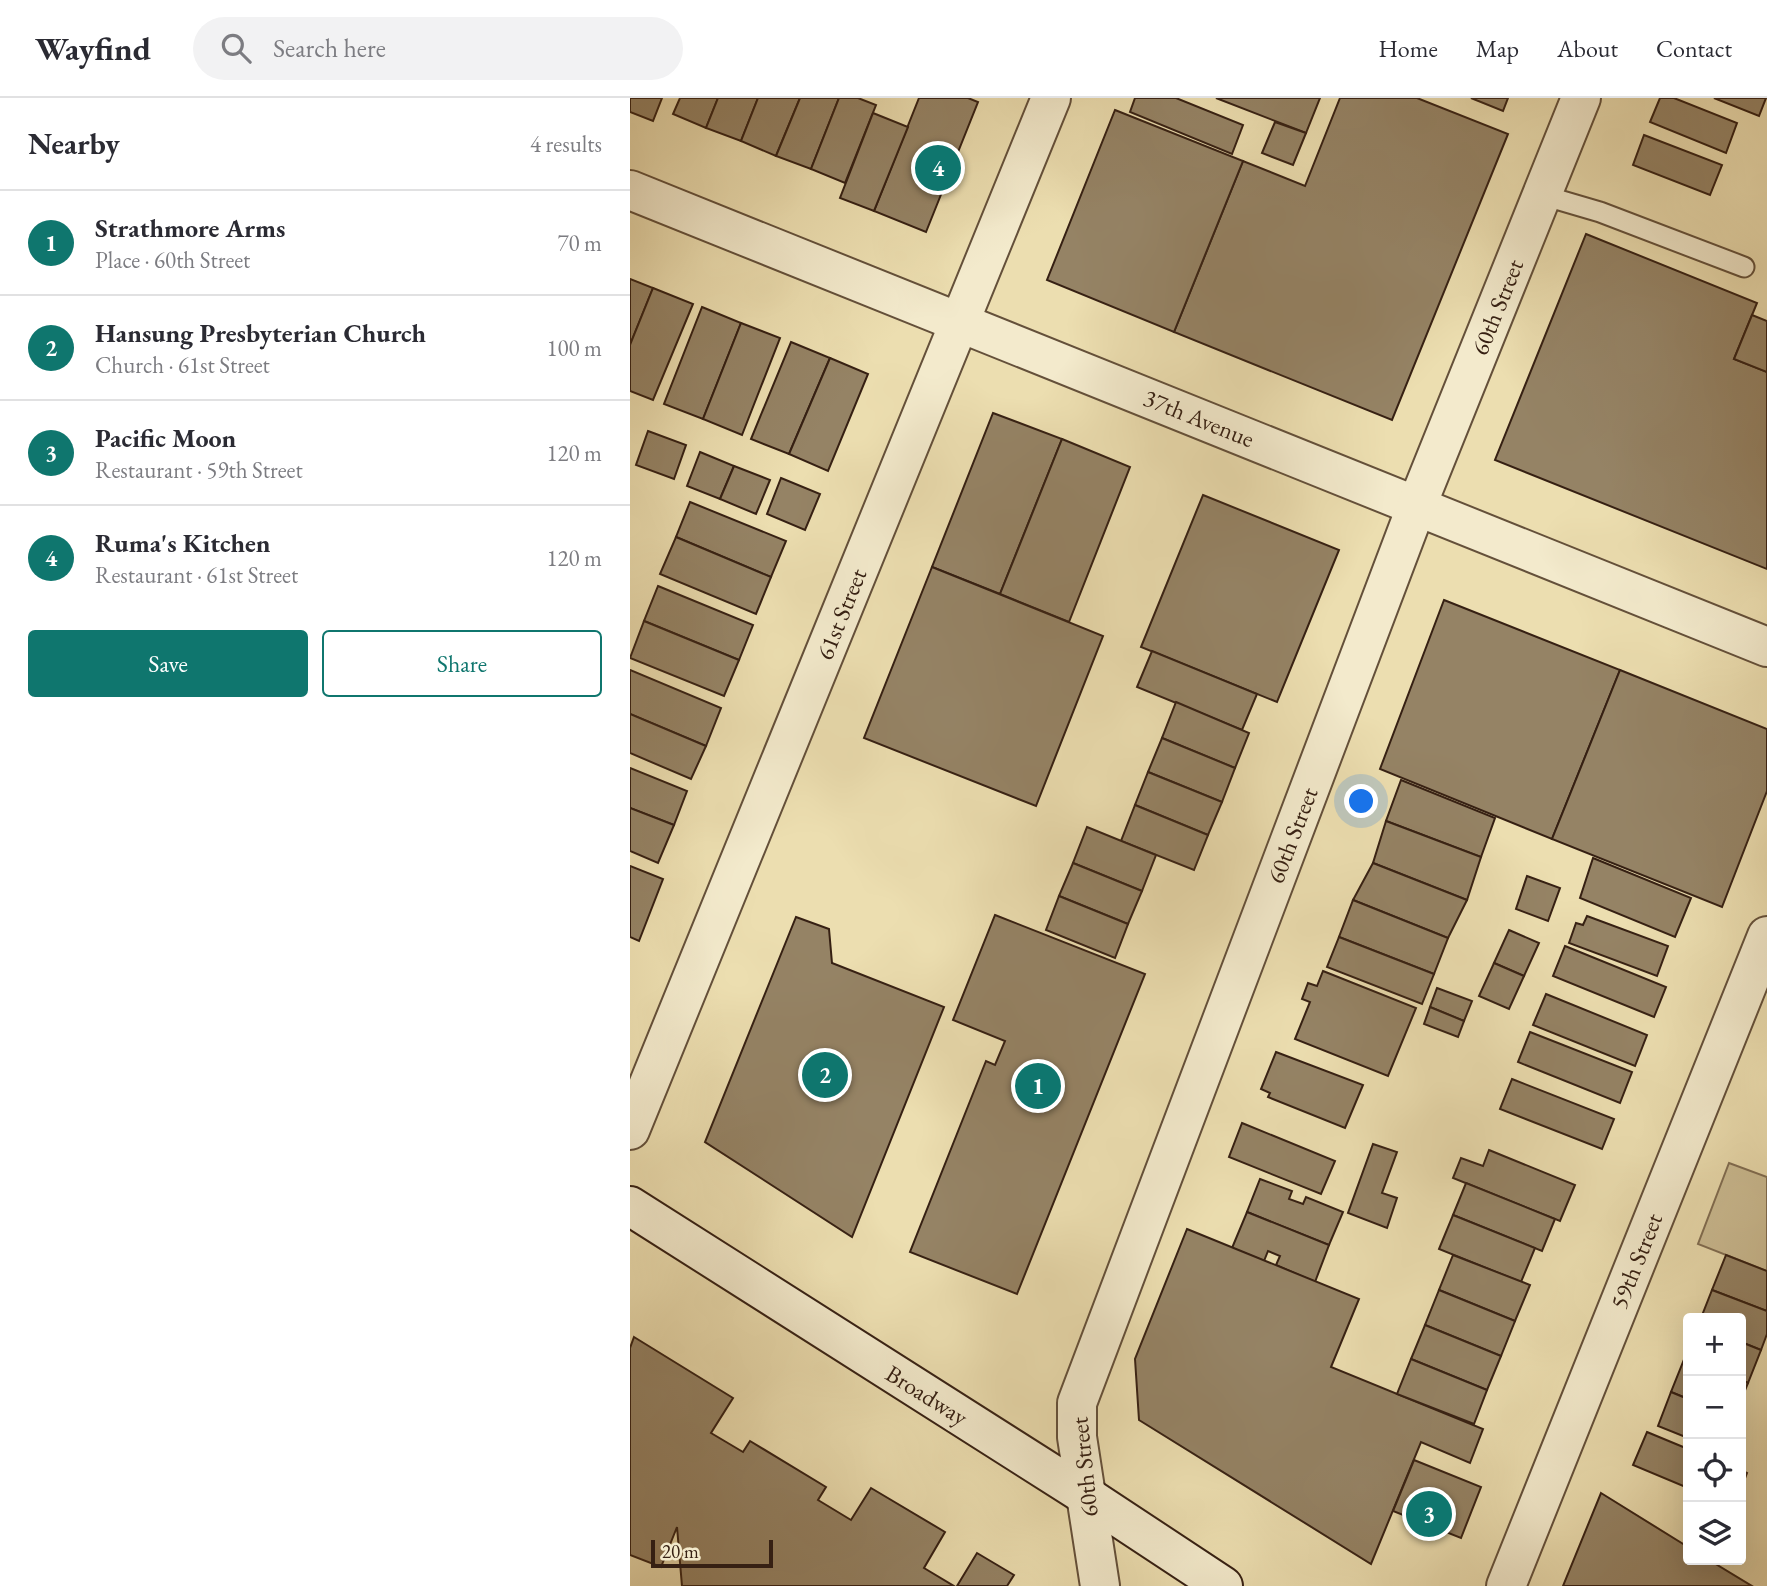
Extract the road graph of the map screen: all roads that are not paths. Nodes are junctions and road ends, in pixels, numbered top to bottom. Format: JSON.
{"nodes":[{"id":1,"x":1051,"y":98,"type":"edge"},
{"id":2,"x":1581,"y":98,"type":"edge"},
{"id":3,"x":630,"y":190,"type":"edge"},
{"id":4,"x":1542,"y":195,"type":"junction"},
{"id":5,"x":1744,"y":267,"type":"dead end"},
{"id":6,"x":961,"y":322,"type":"junction"},
{"id":7,"x":1417,"y":505,"type":"junction"},
{"id":8,"x":1767,"y":647,"type":"edge"},
{"id":9,"x":1767,"y":936,"type":"edge"},
{"id":10,"x":630,"y":1130,"type":"edge"},
{"id":11,"x":630,"y":1206,"type":"edge"},
{"id":12,"x":1085,"y":1495,"type":"junction"},
{"id":13,"x":1100,"y":1586,"type":"edge"},
{"id":14,"x":1223,"y":1586,"type":"edge"},
{"id":15,"x":1506,"y":1586,"type":"edge"}],
"edges":[{"from":1,"to":6,"type":"street","name":"61st Street"},
{"from":2,"to":4,"type":"street","name":"60th Street"},
{"from":3,"to":6,"type":"street","name":"37th Avenue"},
{"from":4,"to":5,"type":"lane"},
{"from":4,"to":7,"type":"street","name":"60th Street"},
{"from":6,"to":7,"type":"street","name":"37th Avenue"},
{"from":6,"to":10,"type":"street","name":"61st Street"},
{"from":7,"to":8,"type":"street","name":"37th Avenue"},
{"from":7,"to":12,"type":"street","name":"60th Street"},
{"from":9,"to":15,"type":"street","name":"59th Street"},
{"from":11,"to":12,"type":"street","name":"Broadway"},
{"from":12,"to":13,"type":"street","name":"60th Street"},
{"from":12,"to":14,"type":"street","name":"Broadway"}]}
